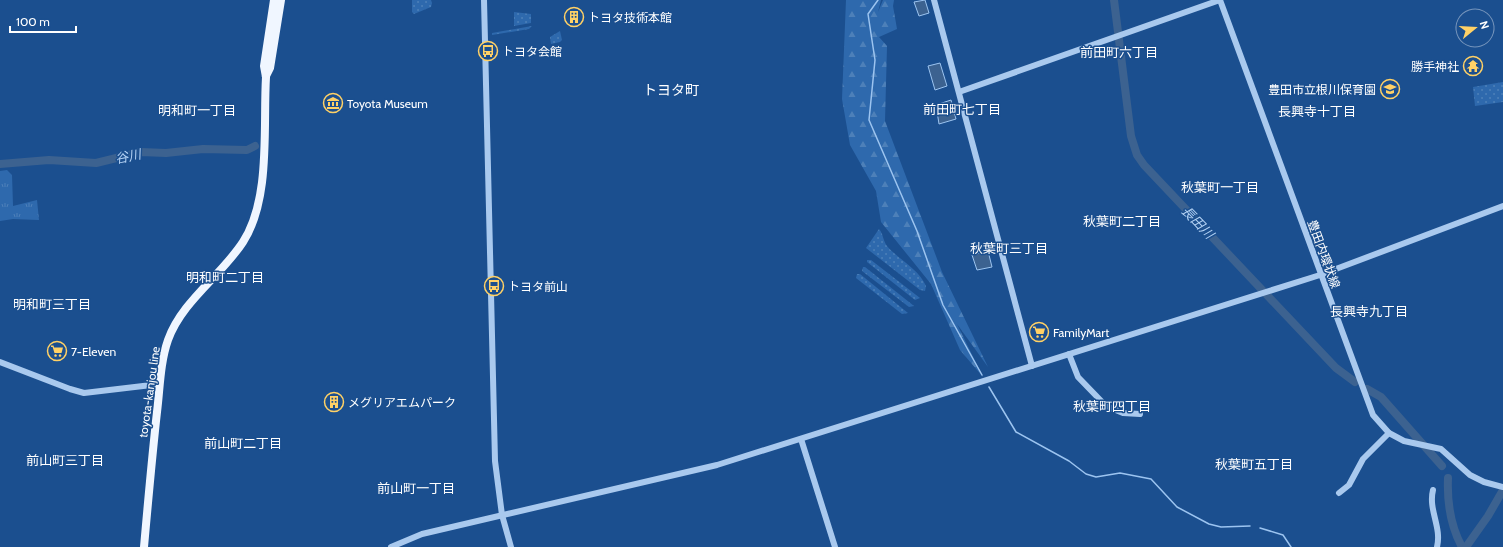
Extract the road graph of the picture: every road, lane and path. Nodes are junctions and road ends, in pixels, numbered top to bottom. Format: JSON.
{"nodes":[{"id":1,"x":274,"y":0,"type":"edge"},
{"id":2,"x":281,"y":0,"type":"edge"},
{"id":3,"x":484,"y":0,"type":"edge"},
{"id":4,"x":934,"y":0,"type":"edge"},
{"id":5,"x":1220,"y":0,"type":"edge"},
{"id":6,"x":266,"y":76,"type":"junction"},
{"id":7,"x":959,"y":92,"type":"junction"},
{"id":8,"x":1503,"y":206,"type":"edge"},
{"id":9,"x":1320,"y":275,"type":"junction"},
{"id":10,"x":1069,"y":354,"type":"junction"},
{"id":11,"x":0,"y":362,"type":"edge"},
{"id":12,"x":1032,"y":366,"type":"junction"},
{"id":13,"x":160,"y":384,"type":"junction"},
{"id":14,"x":1140,"y":414,"type":"dead end"},
{"id":15,"x":1388,"y":434,"type":"junction"},
{"id":16,"x":801,"y":439,"type":"junction"},
{"id":17,"x":1503,"y":487,"type":"edge"},
{"id":18,"x":1433,"y":490,"type":"dead end"},
{"id":19,"x":1339,"y":493,"type":"dead end"},
{"id":20,"x":502,"y":515,"type":"junction"},
{"id":21,"x":144,"y":547,"type":"edge"},
{"id":22,"x":391,"y":547,"type":"edge"},
{"id":23,"x":511,"y":547,"type":"edge"},
{"id":24,"x":835,"y":547,"type":"edge"},
{"id":25,"x":1437,"y":547,"type":"edge"}],
"edges":[{"from":1,"to":6,"type":"main road","name":"toyota-kanjou line"},
{"from":2,"to":6,"type":"main road","name":"toyota-kanjou line"},
{"from":3,"to":20,"type":"street"},
{"from":4,"to":7,"type":"street"},
{"from":5,"to":7,"type":"street"},
{"from":5,"to":9,"type":"street","name":"豊田内環状線"},
{"from":6,"to":13,"type":"main road","name":"toyota-kanjou line"},
{"from":7,"to":12,"type":"street"},
{"from":8,"to":9,"type":"street"},
{"from":9,"to":10,"type":"street"},
{"from":9,"to":15,"type":"street","name":"豊田内環状線"},
{"from":10,"to":12,"type":"street"},
{"from":10,"to":14,"type":"street"},
{"from":11,"to":13,"type":"street"},
{"from":12,"to":16,"type":"street"},
{"from":13,"to":21,"type":"main road","name":"toyota-kanjou line"},
{"from":15,"to":17,"type":"street","name":"豊田内環状線"},
{"from":15,"to":19,"type":"street"},
{"from":16,"to":20,"type":"street"},
{"from":16,"to":24,"type":"street"},
{"from":18,"to":25,"type":"street"},
{"from":20,"to":22,"type":"street"},
{"from":20,"to":23,"type":"street"}]}
